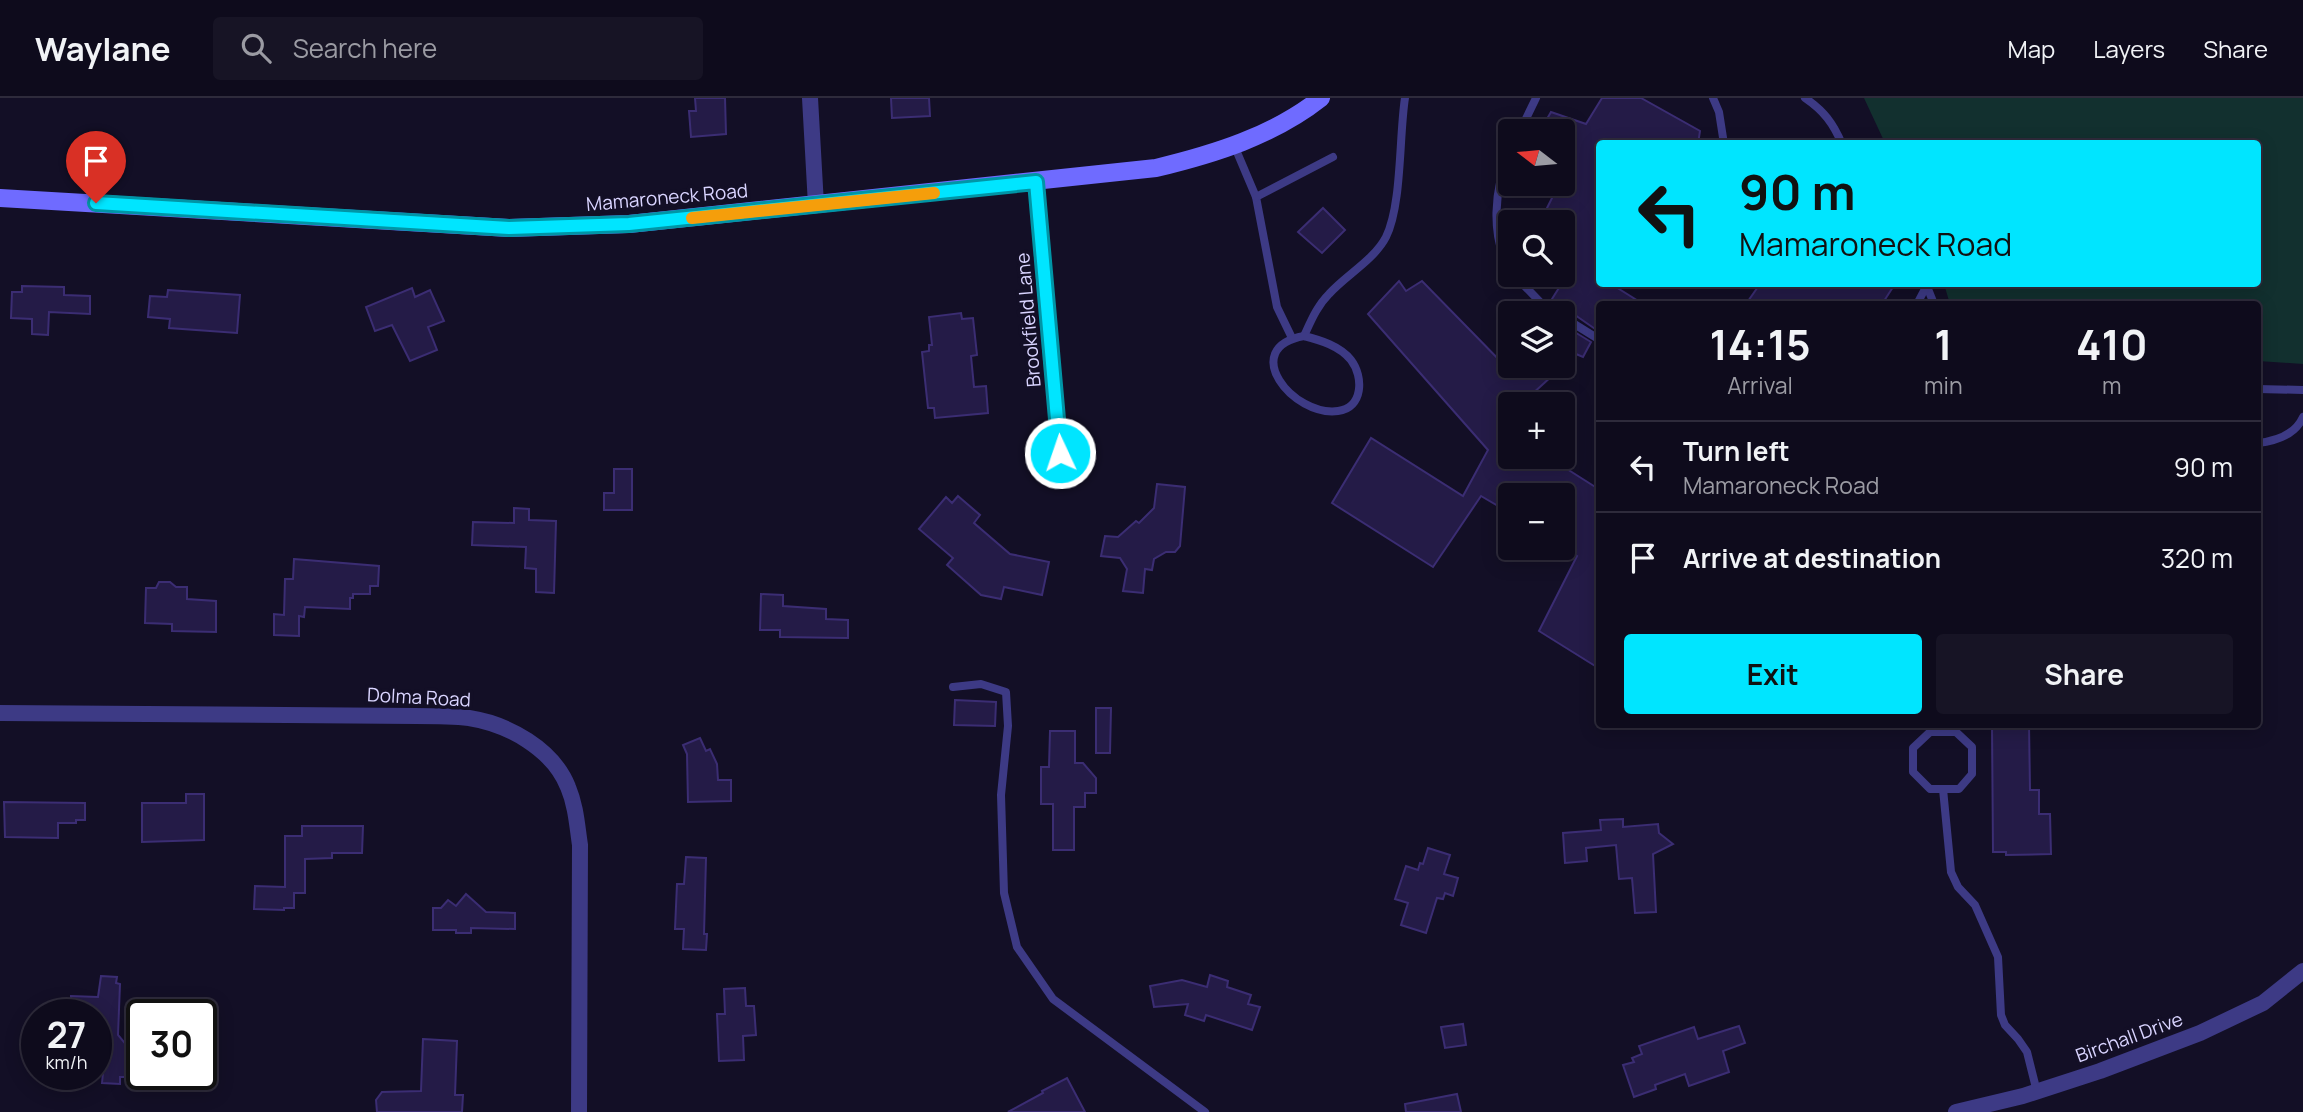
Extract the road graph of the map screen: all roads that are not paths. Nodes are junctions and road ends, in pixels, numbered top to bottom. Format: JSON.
{"nodes":[{"id":1,"x":810,"y":98,"type":"edge"},
{"id":2,"x":1321,"y":98,"type":"edge"},
{"id":3,"x":1405,"y":98,"type":"edge"},
{"id":4,"x":1536,"y":98,"type":"edge"},
{"id":5,"x":1713,"y":98,"type":"edge"},
{"id":6,"x":1805,"y":98,"type":"edge"},
{"id":7,"x":1526,"y":119,"type":"edge"},
{"id":8,"x":1723,"y":140,"type":"edge"},
{"id":9,"x":1840,"y":140,"type":"edge"},
{"id":10,"x":1234,"y":145,"type":"junction"},
{"id":11,"x":1333,"y":157,"type":"dead end"},
{"id":12,"x":1036,"y":182,"type":"junction"},
{"id":13,"x":1499,"y":196,"type":"edge"},
{"id":14,"x":1256,"y":197,"type":"junction"},
{"id":15,"x":0,"y":198,"type":"edge"},
{"id":16,"x":816,"y":205,"type":"junction"},
{"id":17,"x":1498,"y":236,"type":"edge"},
{"id":18,"x":1526,"y":287,"type":"edge"},
{"id":19,"x":1540,"y":301,"type":"edge"},
{"id":20,"x":1575,"y":324,"type":"edge"},
{"id":21,"x":1304,"y":336,"type":"junction"},
{"id":22,"x":1292,"y":338,"type":"junction"},
{"id":23,"x":1596,"y":338,"type":"edge"},
{"id":24,"x":2261,"y":389,"type":"edge"},
{"id":25,"x":2303,"y":390,"type":"edge"},
{"id":26,"x":2303,"y":418,"type":"edge"},
{"id":27,"x":2261,"y":443,"type":"edge"},
{"id":28,"x":1060,"y":453,"type":"dead end"},
{"id":29,"x":953,"y":687,"type":"dead end"},
{"id":30,"x":0,"y":713,"type":"edge"},
{"id":31,"x":1943,"y":789,"type":"junction"},
{"id":32,"x":2303,"y":971,"type":"edge"},
{"id":33,"x":2037,"y":1092,"type":"junction"},
{"id":34,"x":579,"y":1112,"type":"edge"},
{"id":35,"x":1205,"y":1112,"type":"edge"},
{"id":36,"x":1956,"y":1112,"type":"edge"}],
"edges":[{"from":1,"to":16,"type":"street"},
{"from":2,"to":10,"type":"street","name":"Mamaroneck Road"},
{"from":3,"to":21,"type":"lane"},
{"from":4,"to":7,"type":"lane"},
{"from":5,"to":8,"type":"lane"},
{"from":6,"to":9,"type":"lane"},
{"from":10,"to":12,"type":"street","name":"Mamaroneck Road"},
{"from":10,"to":14,"type":"lane"},
{"from":11,"to":14,"type":"lane"},
{"from":12,"to":16,"type":"street","name":"Mamaroneck Road"},
{"from":12,"to":28,"type":"street","name":"Brookfield Lane"},
{"from":13,"to":17,"type":"lane"},
{"from":14,"to":22,"type":"lane"},
{"from":15,"to":16,"type":"street","name":"Mamaroneck Road"},
{"from":18,"to":19,"type":"lane"},
{"from":20,"to":23,"type":"lane"},
{"from":21,"to":22,"type":"lane"},
{"from":21,"to":22,"type":"lane"},
{"from":24,"to":25,"type":"lane"},
{"from":26,"to":27,"type":"lane"},
{"from":29,"to":35,"type":"lane"},
{"from":30,"to":34,"type":"street","name":"Dolma Road"},
{"from":31,"to":31,"type":"lane"},
{"from":31,"to":33,"type":"lane"},
{"from":32,"to":33,"type":"street","name":"Birchall Drive"},
{"from":33,"to":36,"type":"street","name":"Birchall Drive"}]}
